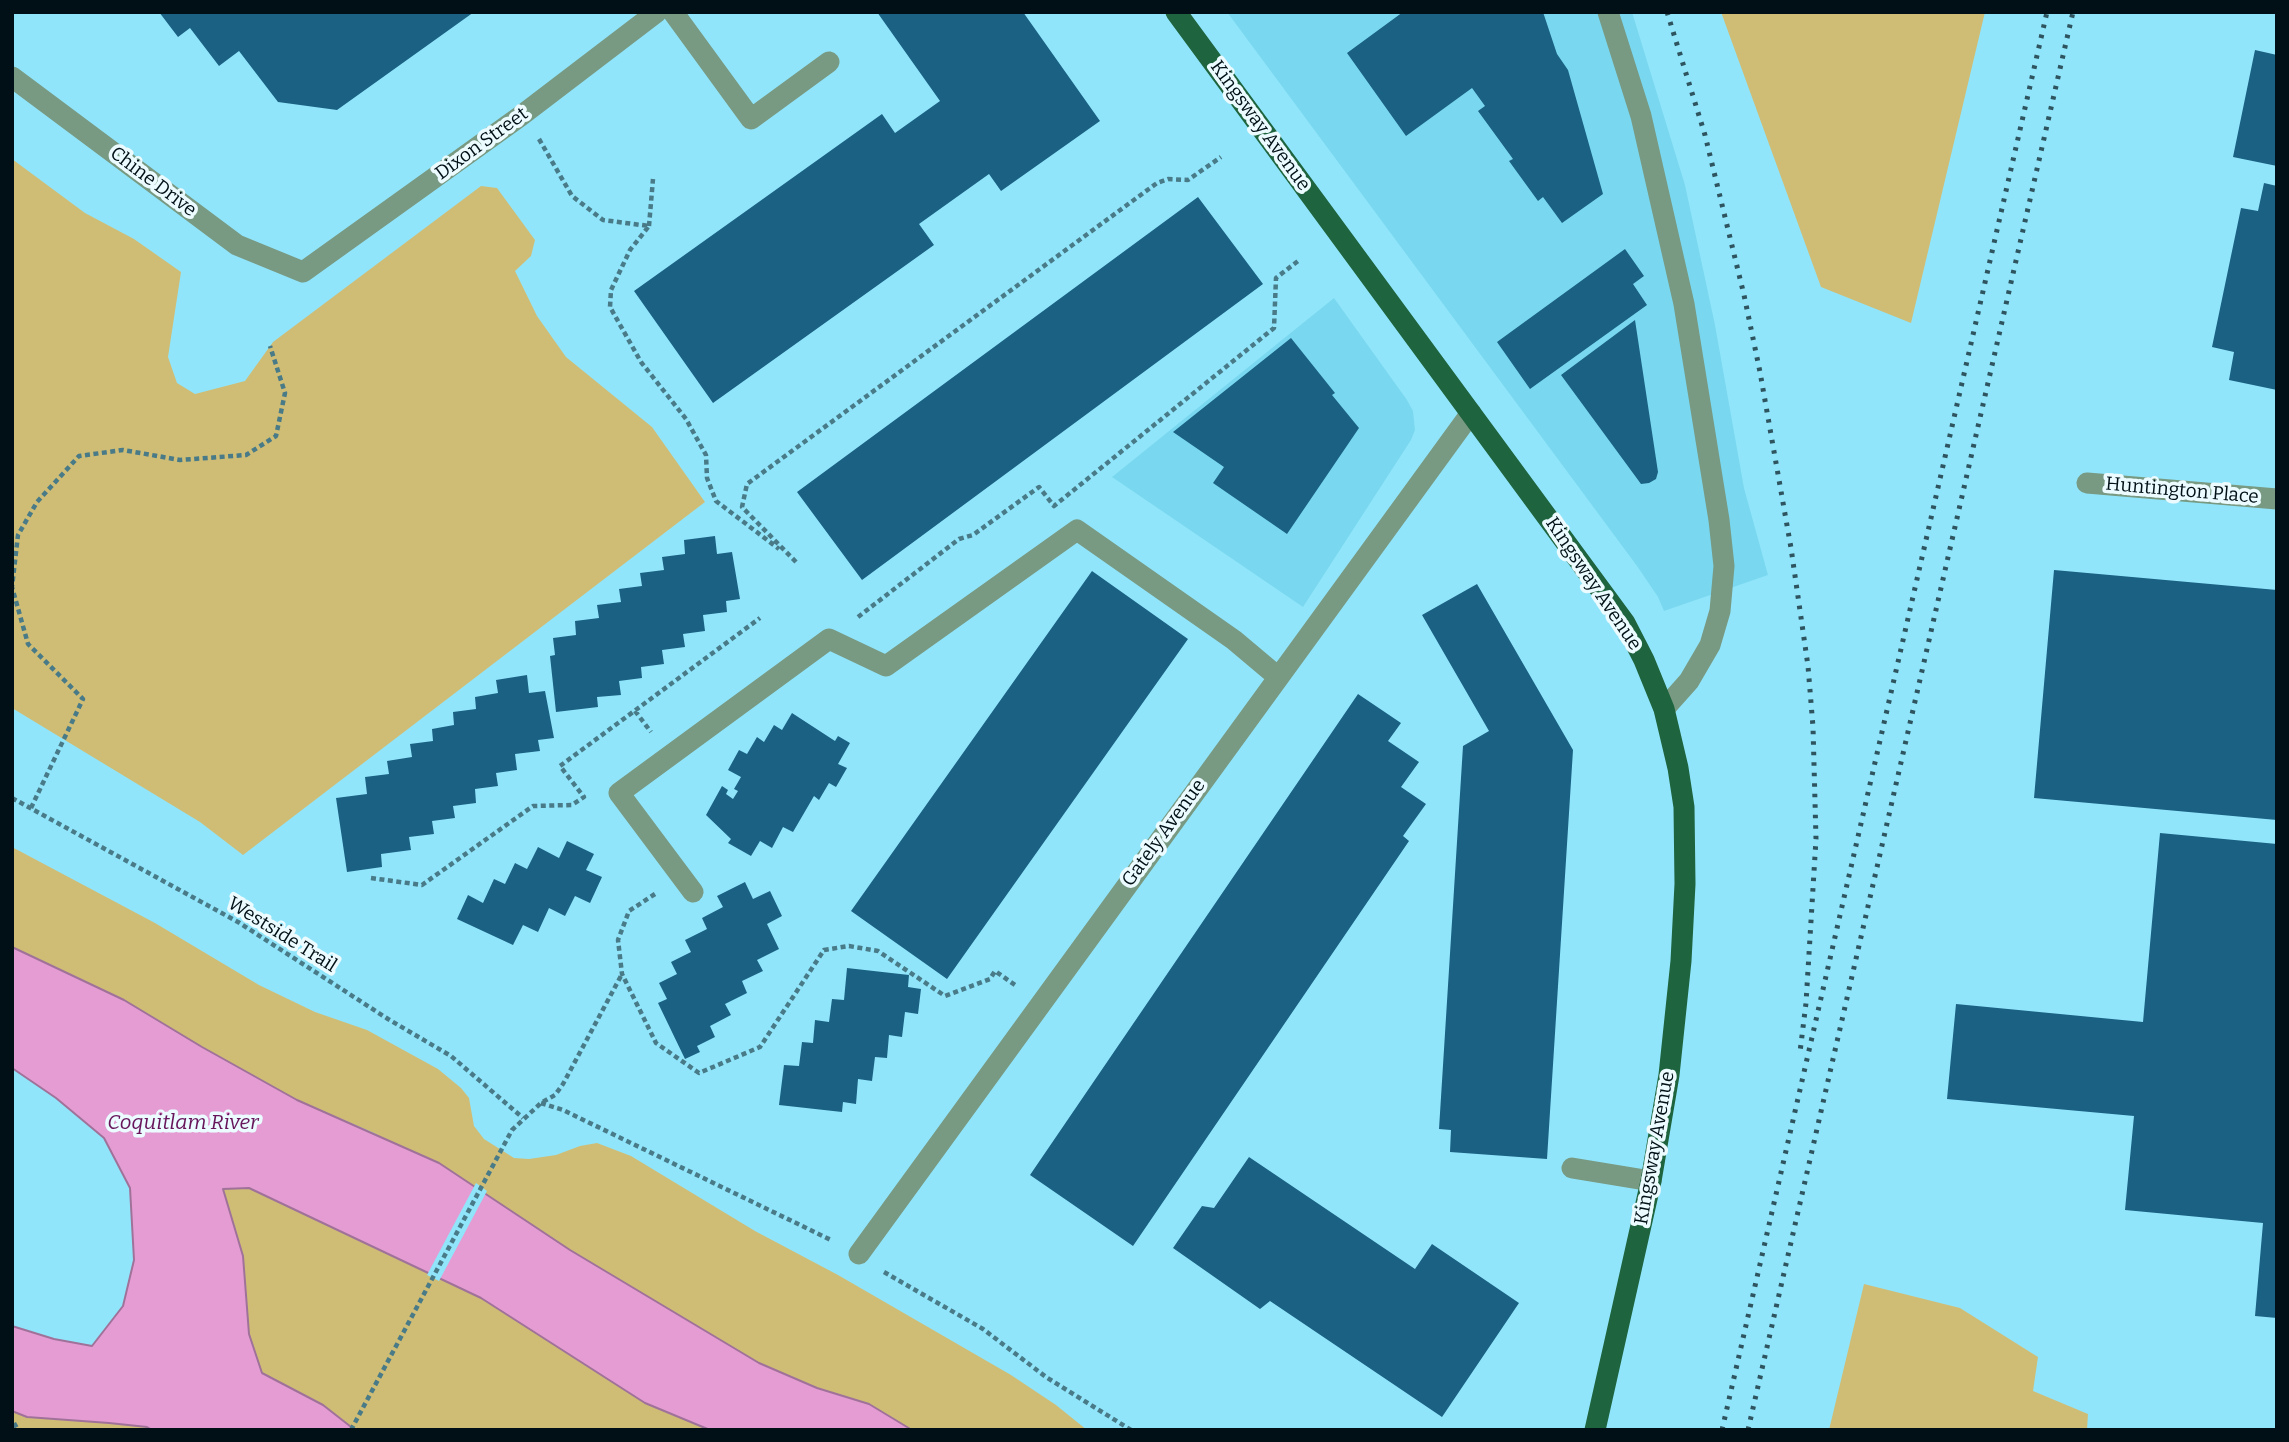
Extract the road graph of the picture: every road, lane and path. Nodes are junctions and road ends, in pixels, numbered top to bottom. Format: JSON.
{"nodes":[{"id":1,"x":657,"y":12,"type":"edge"},
{"id":2,"x":673,"y":12,"type":"edge"},
{"id":3,"x":1176,"y":12,"type":"edge"},
{"id":4,"x":1608,"y":12,"type":"edge"},
{"id":5,"x":829,"y":62,"type":"dead end"},
{"id":6,"x":12,"y":77,"type":"edge"},
{"id":7,"x":539,"y":138,"type":"dead end"},
{"id":8,"x":1221,"y":157,"type":"dead end"},
{"id":9,"x":653,"y":179,"type":"dead end"},
{"id":10,"x":649,"y":226,"type":"junction"},
{"id":11,"x":1298,"y":261,"type":"dead end"},
{"id":12,"x":303,"y":272,"type":"joint"},
{"id":13,"x":270,"y":346,"type":"dead end"},
{"id":14,"x":1471,"y":413,"type":"junction"},
{"id":15,"x":2087,"y":483,"type":"dead end"},
{"id":16,"x":2277,"y":499,"type":"edge"},
{"id":17,"x":760,"y":618,"type":"dead end"},
{"id":18,"x":829,"y":639,"type":"junction"},
{"id":19,"x":1278,"y":677,"type":"junction"},
{"id":20,"x":1664,"y":709,"type":"junction"},
{"id":21,"x":12,"y":798,"type":"edge"},
{"id":22,"x":31,"y":808,"type":"junction"},
{"id":23,"x":370,"y":878,"type":"dead end"},
{"id":24,"x":687,"y":884,"type":"joint"},
{"id":25,"x":622,"y":974,"type":"junction"},
{"id":26,"x":1041,"y":1003,"type":"junction"},
{"id":27,"x":541,"y":1103,"type":"junction"},
{"id":28,"x":523,"y":1118,"type":"junction"},
{"id":29,"x":1572,"y":1168,"type":"dead end"},
{"id":30,"x":1651,"y":1181,"type":"junction"},
{"id":31,"x":859,"y":1254,"type":"junction"},
{"id":32,"x":14,"y":1423,"type":"dead end"},
{"id":33,"x":18,"y":1430,"type":"edge"},
{"id":34,"x":351,"y":1430,"type":"edge"},
{"id":35,"x":1131,"y":1430,"type":"edge"},
{"id":36,"x":1595,"y":1430,"type":"edge"}],
"edges":[{"from":1,"to":12,"type":"street","name":"Dixon Street"},
{"from":2,"to":5,"type":"street"},
{"from":3,"to":14,"type":"main road","name":"Kingsway Avenue"},
{"from":4,"to":20,"type":"street"},
{"from":6,"to":12,"type":"street","name":"Chine Drive"},
{"from":7,"to":10,"type":"path"},
{"from":8,"to":10,"type":"path"},
{"from":9,"to":10,"type":"path"},
{"from":11,"to":18,"type":"path"},
{"from":13,"to":22,"type":"path"},
{"from":14,"to":19,"type":"street","name":"Gately Avenue"},
{"from":14,"to":20,"type":"main road","name":"Kingsway Avenue"},
{"from":15,"to":16,"type":"street","name":"Huntington Place"},
{"from":17,"to":23,"type":"path"},
{"from":18,"to":19,"type":"street"},
{"from":18,"to":24,"type":"street"},
{"from":19,"to":26,"type":"street","name":"Gately Avenue"},
{"from":20,"to":30,"type":"main road","name":"Kingsway Avenue"},
{"from":21,"to":22,"type":"path","name":"Westside Trail"},
{"from":22,"to":28,"type":"path","name":"Westside Trail"},
{"from":24,"to":25,"type":"path"},
{"from":25,"to":26,"type":"path"},
{"from":25,"to":27,"type":"path"},
{"from":26,"to":31,"type":"street","name":"Gately Avenue"},
{"from":27,"to":28,"type":"path"},
{"from":27,"to":31,"type":"path"},
{"from":28,"to":34,"type":"path"},
{"from":29,"to":30,"type":"street"},
{"from":30,"to":36,"type":"main road","name":"Kingsway Avenue"},
{"from":31,"to":35,"type":"path"},
{"from":32,"to":33,"type":"path"}]}
